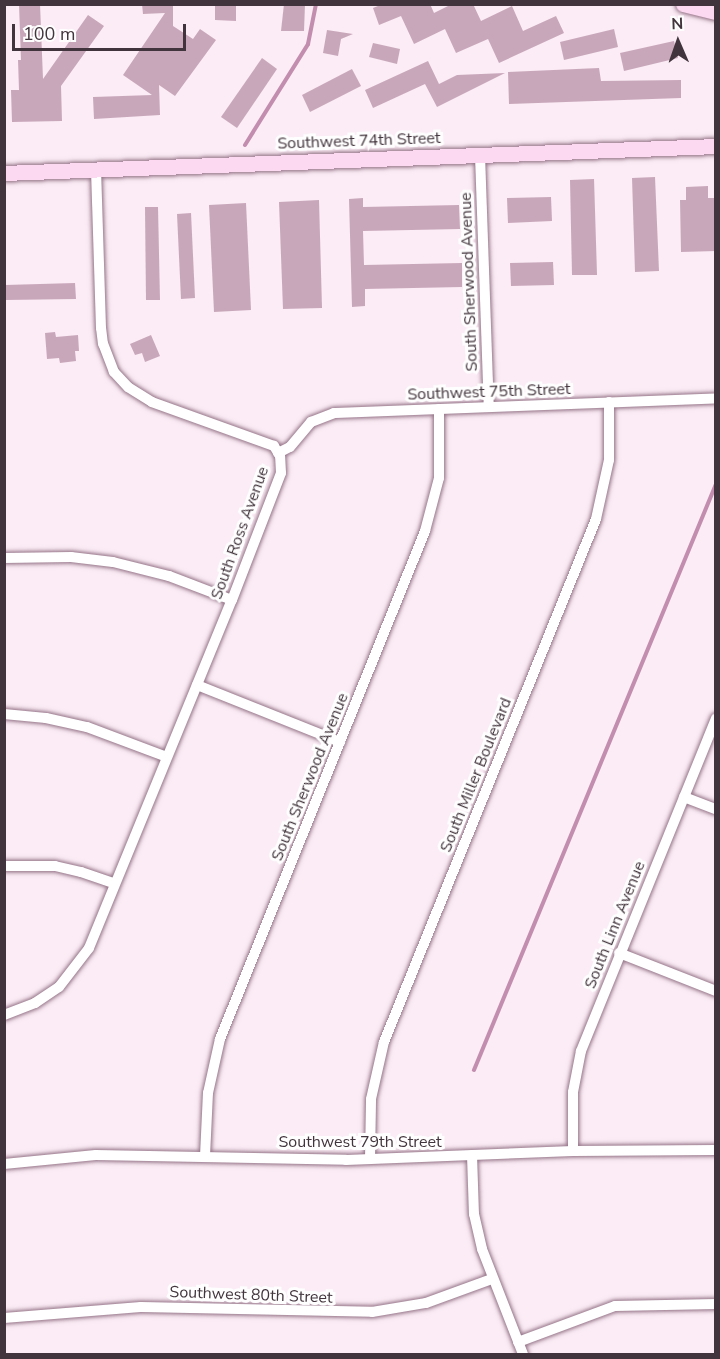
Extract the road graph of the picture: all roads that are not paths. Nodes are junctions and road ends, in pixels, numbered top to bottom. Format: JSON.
{"nodes":[{"id":1,"x":683,"y":4,"type":"edge"},
{"id":2,"x":716,"y":12,"type":"edge"},
{"id":3,"x":716,"y":146,"type":"edge"},
{"id":4,"x":480,"y":155,"type":"junction"},
{"id":5,"x":96,"y":169,"type":"junction"},
{"id":6,"x":4,"y":173,"type":"edge"},
{"id":7,"x":716,"y":398,"type":"edge"},
{"id":8,"x":609,"y":402,"type":"junction"},
{"id":9,"x":489,"y":407,"type":"junction"},
{"id":10,"x":439,"y":409,"type":"junction"},
{"id":11,"x":278,"y":453,"type":"junction"},
{"id":12,"x":4,"y":558,"type":"edge"},
{"id":13,"x":232,"y":600,"type":"junction"},
{"id":14,"x":197,"y":685,"type":"junction"},
{"id":15,"x":4,"y":714,"type":"edge"},
{"id":16,"x":716,"y":718,"type":"edge"},
{"id":17,"x":340,"y":742,"type":"junction"},
{"id":18,"x":167,"y":757,"type":"junction"},
{"id":19,"x":684,"y":797,"type":"junction"},
{"id":20,"x":716,"y":810,"type":"edge"},
{"id":21,"x":4,"y":866,"type":"edge"},
{"id":22,"x":113,"y":884,"type":"junction"},
{"id":23,"x":619,"y":953,"type":"junction"},
{"id":24,"x":716,"y":991,"type":"edge"},
{"id":25,"x":4,"y":1015,"type":"edge"},
{"id":26,"x":716,"y":1150,"type":"edge"},
{"id":27,"x":573,"y":1151,"type":"junction"},
{"id":28,"x":472,"y":1155,"type":"junction"},
{"id":29,"x":205,"y":1156,"type":"junction"},
{"id":30,"x":370,"y":1159,"type":"junction"},
{"id":31,"x":4,"y":1164,"type":"edge"},
{"id":32,"x":492,"y":1279,"type":"junction"},
{"id":33,"x":716,"y":1304,"type":"edge"},
{"id":34,"x":4,"y":1318,"type":"edge"},
{"id":35,"x":518,"y":1342,"type":"junction"},
{"id":36,"x":523,"y":1354,"type":"edge"}],
"edges":[{"from":1,"to":2,"type":"main road"},
{"from":3,"to":4,"type":"main road","name":"Southwest 74th Street"},
{"from":4,"to":5,"type":"main road","name":"Southwest 74th Street"},
{"from":4,"to":9,"type":"street","name":"South Sherwood Avenue"},
{"from":5,"to":6,"type":"main road","name":"Southwest 74th Street"},
{"from":5,"to":11,"type":"street","name":"South Ross Avenue"},
{"from":7,"to":8,"type":"street","name":"Southwest 75th Street"},
{"from":8,"to":9,"type":"street","name":"Southwest 75th Street"},
{"from":8,"to":30,"type":"street","name":"South Miller Boulevard"},
{"from":9,"to":10,"type":"street","name":"Southwest 75th Street"},
{"from":10,"to":11,"type":"street","name":"Southwest 75th Street"},
{"from":10,"to":17,"type":"street","name":"South Sherwood Avenue"},
{"from":11,"to":13,"type":"street","name":"South Ross Avenue"},
{"from":12,"to":13,"type":"street"},
{"from":13,"to":14,"type":"street","name":"South Ross Avenue"},
{"from":14,"to":17,"type":"street"},
{"from":14,"to":18,"type":"street","name":"South Ross Avenue"},
{"from":15,"to":18,"type":"street"},
{"from":16,"to":19,"type":"street","name":"South Linn Avenue"},
{"from":17,"to":29,"type":"street","name":"South Sherwood Avenue"},
{"from":18,"to":22,"type":"street","name":"South Ross Avenue"},
{"from":19,"to":20,"type":"street"},
{"from":19,"to":23,"type":"street","name":"South Linn Avenue"},
{"from":21,"to":22,"type":"street"},
{"from":22,"to":25,"type":"street","name":"South Ross Avenue"},
{"from":23,"to":24,"type":"street"},
{"from":23,"to":27,"type":"street","name":"South Linn Avenue"},
{"from":26,"to":27,"type":"street","name":"Southwest 79th Street"},
{"from":27,"to":28,"type":"street","name":"Southwest 79th Street"},
{"from":28,"to":30,"type":"street","name":"Southwest 79th Street"},
{"from":28,"to":32,"type":"street"},
{"from":29,"to":30,"type":"street","name":"Southwest 79th Street"},
{"from":29,"to":31,"type":"street","name":"Southwest 79th Street"},
{"from":32,"to":34,"type":"street","name":"Southwest 80th Street"},
{"from":32,"to":35,"type":"street"},
{"from":33,"to":35,"type":"street"},
{"from":35,"to":36,"type":"street"}]}
